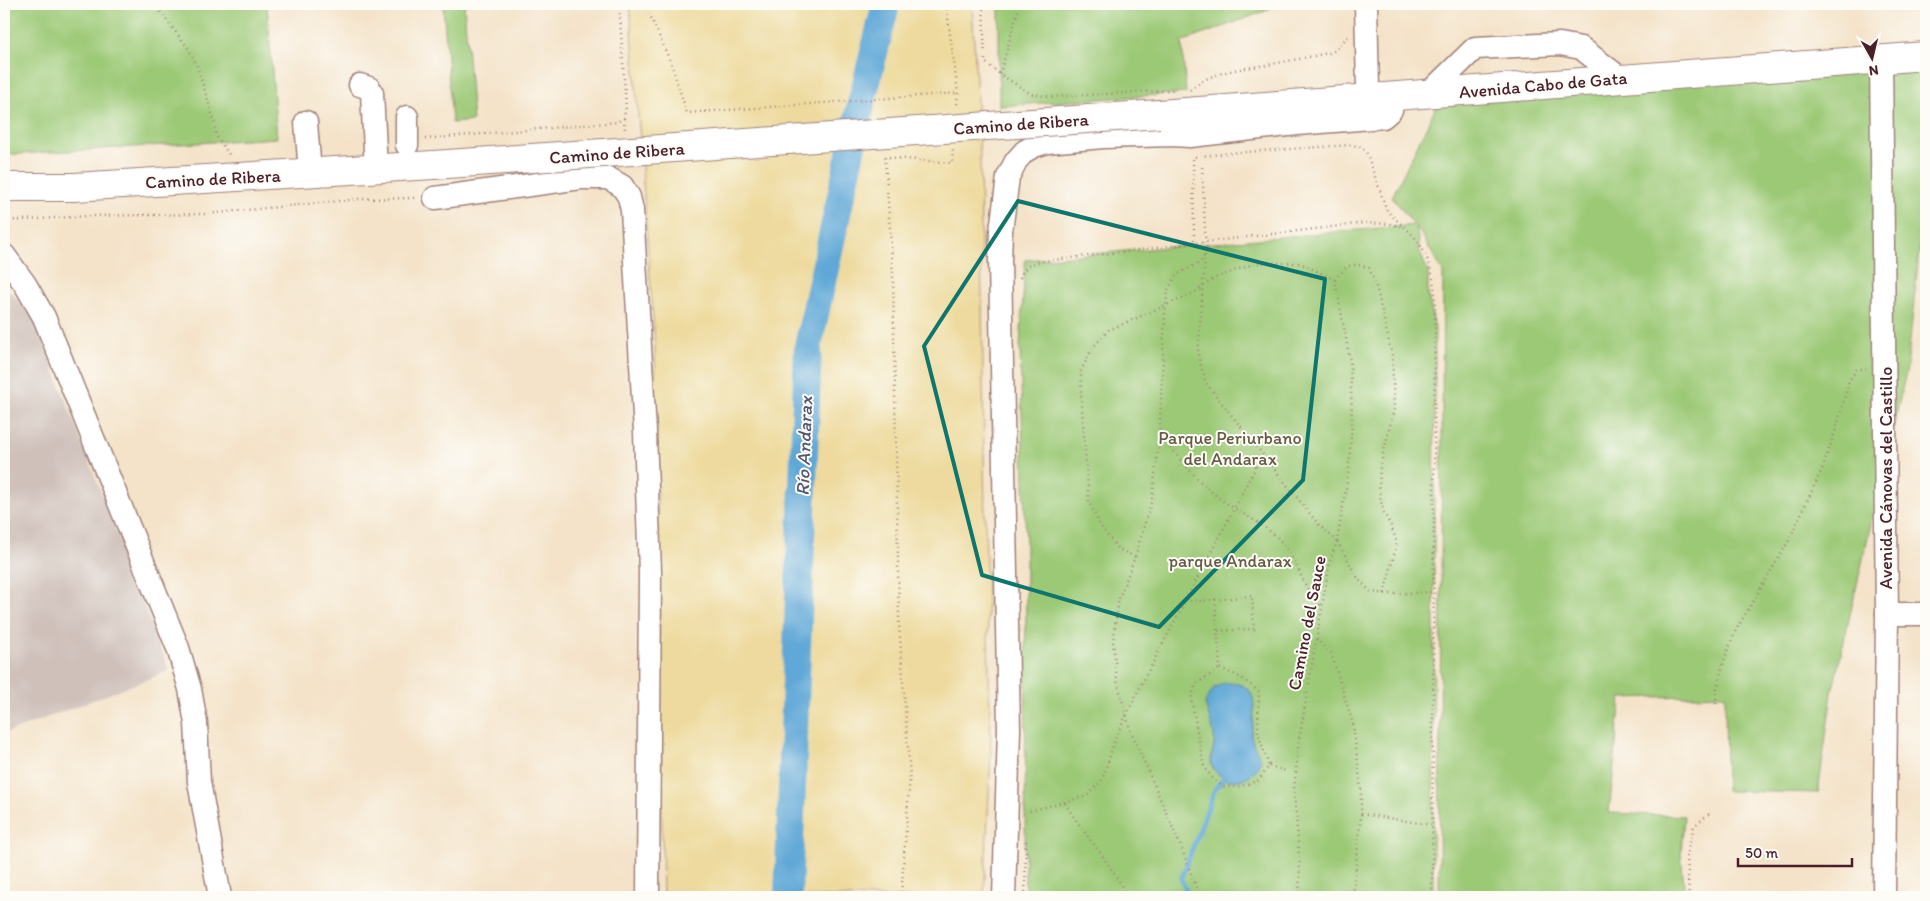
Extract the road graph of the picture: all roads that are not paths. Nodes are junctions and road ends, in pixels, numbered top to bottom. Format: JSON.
{"nodes":[{"id":1,"x":1366,"y":4,"type":"edge"},
{"id":2,"x":1926,"y":56,"type":"edge"},
{"id":3,"x":1881,"y":59,"type":"junction"},
{"id":4,"x":1620,"y":78,"type":"junction"},
{"id":5,"x":360,"y":86,"type":"dead end"},
{"id":6,"x":1428,"y":94,"type":"junction"},
{"id":7,"x":1387,"y":97,"type":"junction"},
{"id":8,"x":1176,"y":106,"type":"joint"},
{"id":9,"x":407,"y":117,"type":"dead end"},
{"id":10,"x":306,"y":122,"type":"dead end"},
{"id":11,"x":407,"y":145,"type":"road end"},
{"id":12,"x":376,"y":169,"type":"junction"},
{"id":13,"x":310,"y":173,"type":"junction"},
{"id":14,"x":74,"y":186,"type":"junction"},
{"id":15,"x":4,"y":187,"type":"edge"},
{"id":16,"x":4,"y":198,"type":"edge"},
{"id":17,"x":435,"y":198,"type":"road end"},
{"id":18,"x":4,"y":255,"type":"edge"},
{"id":19,"x":1887,"y":614,"type":"junction"},
{"id":20,"x":1926,"y":614,"type":"edge"},
{"id":21,"x":220,"y":897,"type":"edge"},
{"id":22,"x":648,"y":897,"type":"edge"},
{"id":23,"x":1004,"y":897,"type":"edge"},
{"id":24,"x":1884,"y":897,"type":"edge"}],
"edges":[{"from":1,"to":7,"type":"street"},
{"from":2,"to":3,"type":"main road","name":"Avenida Cabo de Gata"},
{"from":3,"to":4,"type":"main road","name":"Avenida Cabo de Gata"},
{"from":3,"to":19,"type":"street","name":"Avenida Cánovas del Castillo"},
{"from":4,"to":6,"type":"main road","name":"Avenida Cabo de Gata"},
{"from":4,"to":6,"type":"street"},
{"from":5,"to":12,"type":"street"},
{"from":6,"to":7,"type":"main road","name":"Avenida Cabo de Gata"},
{"from":7,"to":8,"type":"main road","name":"Avenida Cabo de Gata"},
{"from":7,"to":23,"type":"street"},
{"from":8,"to":12,"type":"main road","name":"Camino de Ribera","bridge":true},
{"from":9,"to":11,"type":"street"},
{"from":10,"to":13,"type":"street"},
{"from":12,"to":13,"type":"main road","name":"Camino de Ribera"},
{"from":13,"to":14,"type":"main road","name":"Camino de Ribera"},
{"from":14,"to":15,"type":"main road","name":"Camino de Ribera"},
{"from":14,"to":16,"type":"main road","name":"Camino de Ribera"},
{"from":17,"to":22,"type":"street"},
{"from":18,"to":21,"type":"street"},
{"from":19,"to":20,"type":"street"},
{"from":19,"to":24,"type":"street","name":"Avenida Cánovas del Castillo"}]}
